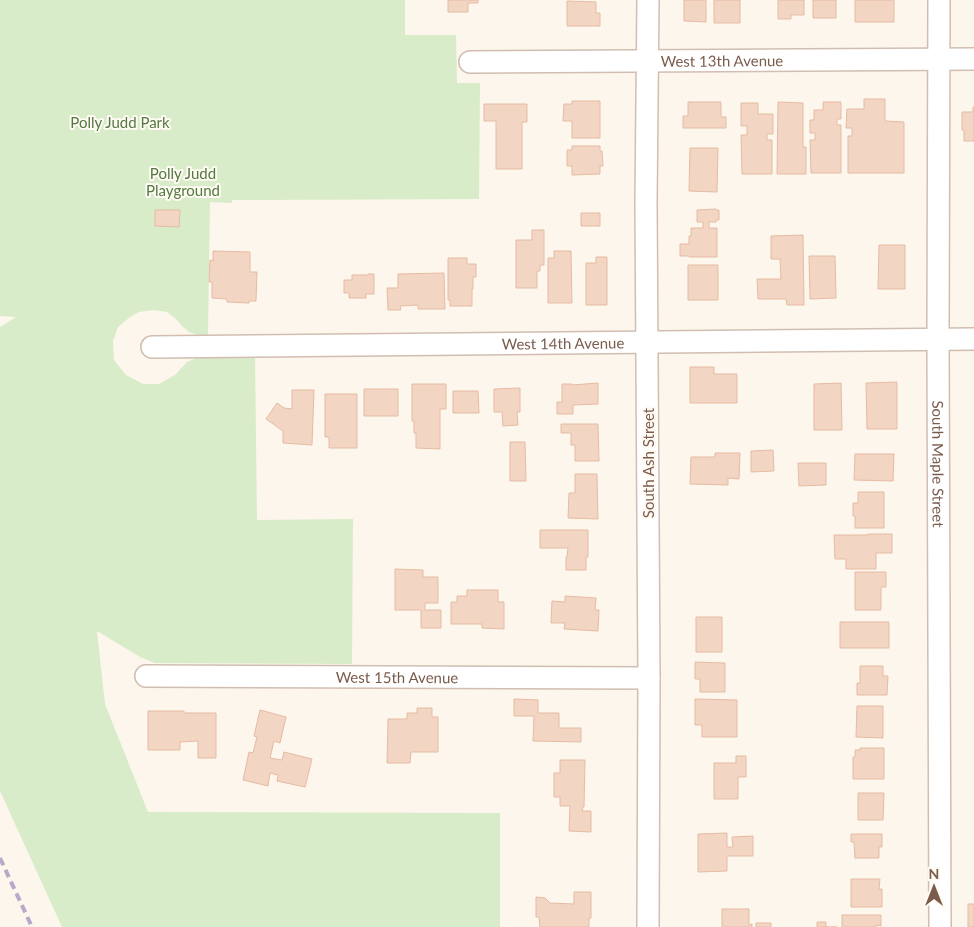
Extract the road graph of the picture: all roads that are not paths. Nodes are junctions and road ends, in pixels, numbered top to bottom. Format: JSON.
{"nodes":[{"id":1,"x":648,"y":0,"type":"edge"},
{"id":2,"x":938,"y":0,"type":"edge"},
{"id":3,"x":938,"y":59,"type":"junction"},
{"id":4,"x":974,"y":59,"type":"edge"},
{"id":5,"x":470,"y":62,"type":"dead end"},
{"id":6,"x":647,"y":62,"type":"junction"},
{"id":7,"x":938,"y":340,"type":"junction"},
{"id":8,"x":974,"y":340,"type":"edge"},
{"id":9,"x":647,"y":342,"type":"junction"},
{"id":10,"x":152,"y":347,"type":"dead end"},
{"id":11,"x":146,"y":676,"type":"dead end"},
{"id":12,"x":649,"y":678,"type":"junction"},
{"id":13,"x":648,"y":927,"type":"edge"},
{"id":14,"x":940,"y":927,"type":"edge"}],
"edges":[{"from":1,"to":6,"type":"street","name":"South Ash Street"},
{"from":2,"to":3,"type":"street","name":"South Maple Street"},
{"from":3,"to":4,"type":"street","name":"West 13th Avenue"},
{"from":3,"to":6,"type":"street","name":"West 13th Avenue"},
{"from":3,"to":7,"type":"street","name":"South Maple Street"},
{"from":5,"to":6,"type":"street","name":"West 13th Avenue"},
{"from":6,"to":9,"type":"street","name":"South Ash Street"},
{"from":7,"to":8,"type":"street","name":"West 14th Avenue"},
{"from":7,"to":9,"type":"street","name":"West 14th Avenue"},
{"from":7,"to":14,"type":"street","name":"South Maple Street"},
{"from":9,"to":10,"type":"street","name":"West 14th Avenue"},
{"from":9,"to":12,"type":"street","name":"South Ash Street"},
{"from":11,"to":12,"type":"street","name":"West 15th Avenue"},
{"from":12,"to":13,"type":"street","name":"South Ash Street"}]}
